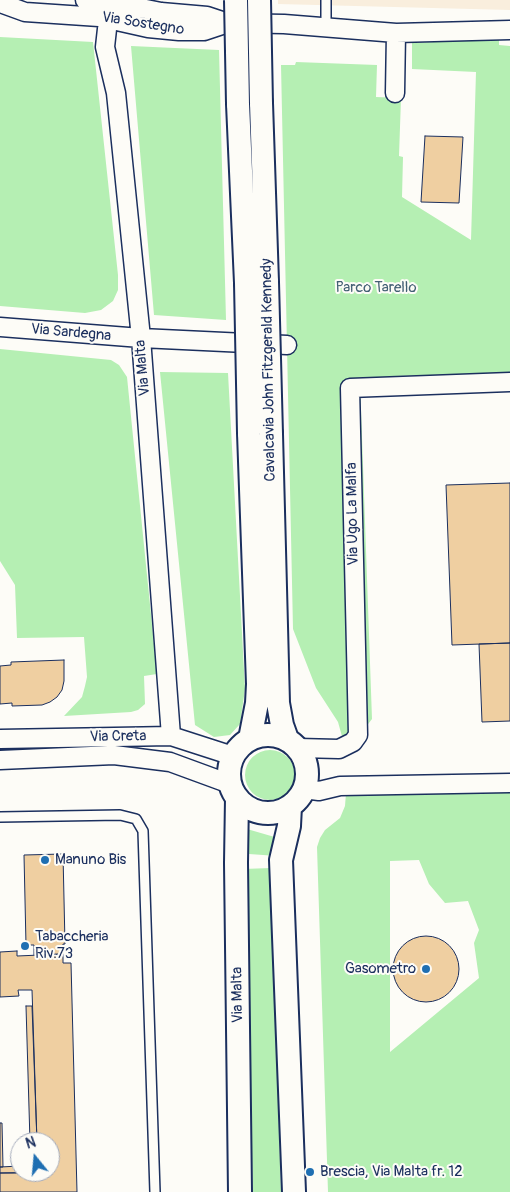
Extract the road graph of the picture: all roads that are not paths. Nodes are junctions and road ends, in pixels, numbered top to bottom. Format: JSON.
{"nodes":[{"id":1,"x":84,"y":0,"type":"edge"},
{"id":2,"x":236,"y":0,"type":"edge"},
{"id":3,"x":259,"y":0,"type":"edge"},
{"id":4,"x":326,"y":0,"type":"edge"},
{"id":5,"x":7,"y":2,"type":"edge"},
{"id":6,"x":109,"y":10,"type":"junction"},
{"id":7,"x":326,"y":28,"type":"junction"},
{"id":8,"x":510,"y":30,"type":"edge"},
{"id":9,"x":396,"y":33,"type":"junction"},
{"id":10,"x":395,"y":93,"type":"dead end"},
{"id":11,"x":0,"y":327,"type":"edge"},
{"id":12,"x":141,"y":338,"type":"junction"},
{"id":13,"x":287,"y":345,"type":"dead end"},
{"id":14,"x":510,"y":382,"type":"edge"},
{"id":15,"x":260,"y":434,"type":"junction"},
{"id":16,"x":171,"y":736,"type":"junction"},
{"id":17,"x":0,"y":739,"type":"edge"},
{"id":18,"x":250,"y":739,"type":"junction"},
{"id":19,"x":293,"y":744,"type":"junction"},
{"id":20,"x":233,"y":756,"type":"junction"},
{"id":21,"x":0,"y":760,"type":"edge"},
{"id":22,"x":510,"y":784,"type":"edge"},
{"id":23,"x":234,"y":791,"type":"junction"},
{"id":24,"x":297,"y":798,"type":"junction"},
{"id":25,"x":0,"y":817,"type":"edge"},
{"id":26,"x":155,"y":1192,"type":"edge"},
{"id":27,"x":240,"y":1192,"type":"edge"},
{"id":28,"x":294,"y":1192,"type":"edge"}],
"edges":[{"from":1,"to":6,"type":"street","name":"Via Sostegno"},
{"from":2,"to":15,"type":"street","name":"Cavalcavia John Fitzgerald Kennedy","bridge":true},
{"from":3,"to":15,"type":"street","name":"Cavalcavia John Fitzgerald Kennedy","bridge":true},
{"from":4,"to":7,"type":"lane"},
{"from":5,"to":6,"type":"street","name":"Via Sostegno"},
{"from":6,"to":7,"type":"street","name":"Via Sostegno"},
{"from":6,"to":12,"type":"street","name":"Via Malta"},
{"from":7,"to":9,"type":"street"},
{"from":8,"to":9,"type":"street"},
{"from":9,"to":10,"type":"street"},
{"from":11,"to":12,"type":"street","name":"Via Sardegna"},
{"from":12,"to":13,"type":"street","name":"Via Sardegna"},
{"from":12,"to":16,"type":"street","name":"Via Malta"},
{"from":14,"to":19,"type":"street","name":"Via Ugo La Malfa"},
{"from":15,"to":18,"type":"street","name":"Cavalcavia John Fitzgerald Kennedy"},
{"from":15,"to":19,"type":"street","name":"Cavalcavia John Fitzgerald Kennedy"},
{"from":16,"to":17,"type":"street","name":"Via Creta"},
{"from":16,"to":20,"type":"street","name":"Via Creta"},
{"from":18,"to":19,"type":"street"},
{"from":18,"to":20,"type":"street"},
{"from":19,"to":24,"type":"street"},
{"from":20,"to":23,"type":"street","name":"Via Malta"},
{"from":21,"to":23,"type":"street","name":"Via Creta"},
{"from":22,"to":24,"type":"street"},
{"from":23,"to":24,"type":"street"},
{"from":23,"to":27,"type":"street","name":"Via Malta"},
{"from":24,"to":28,"type":"street"},
{"from":25,"to":26,"type":"lane"}]}
